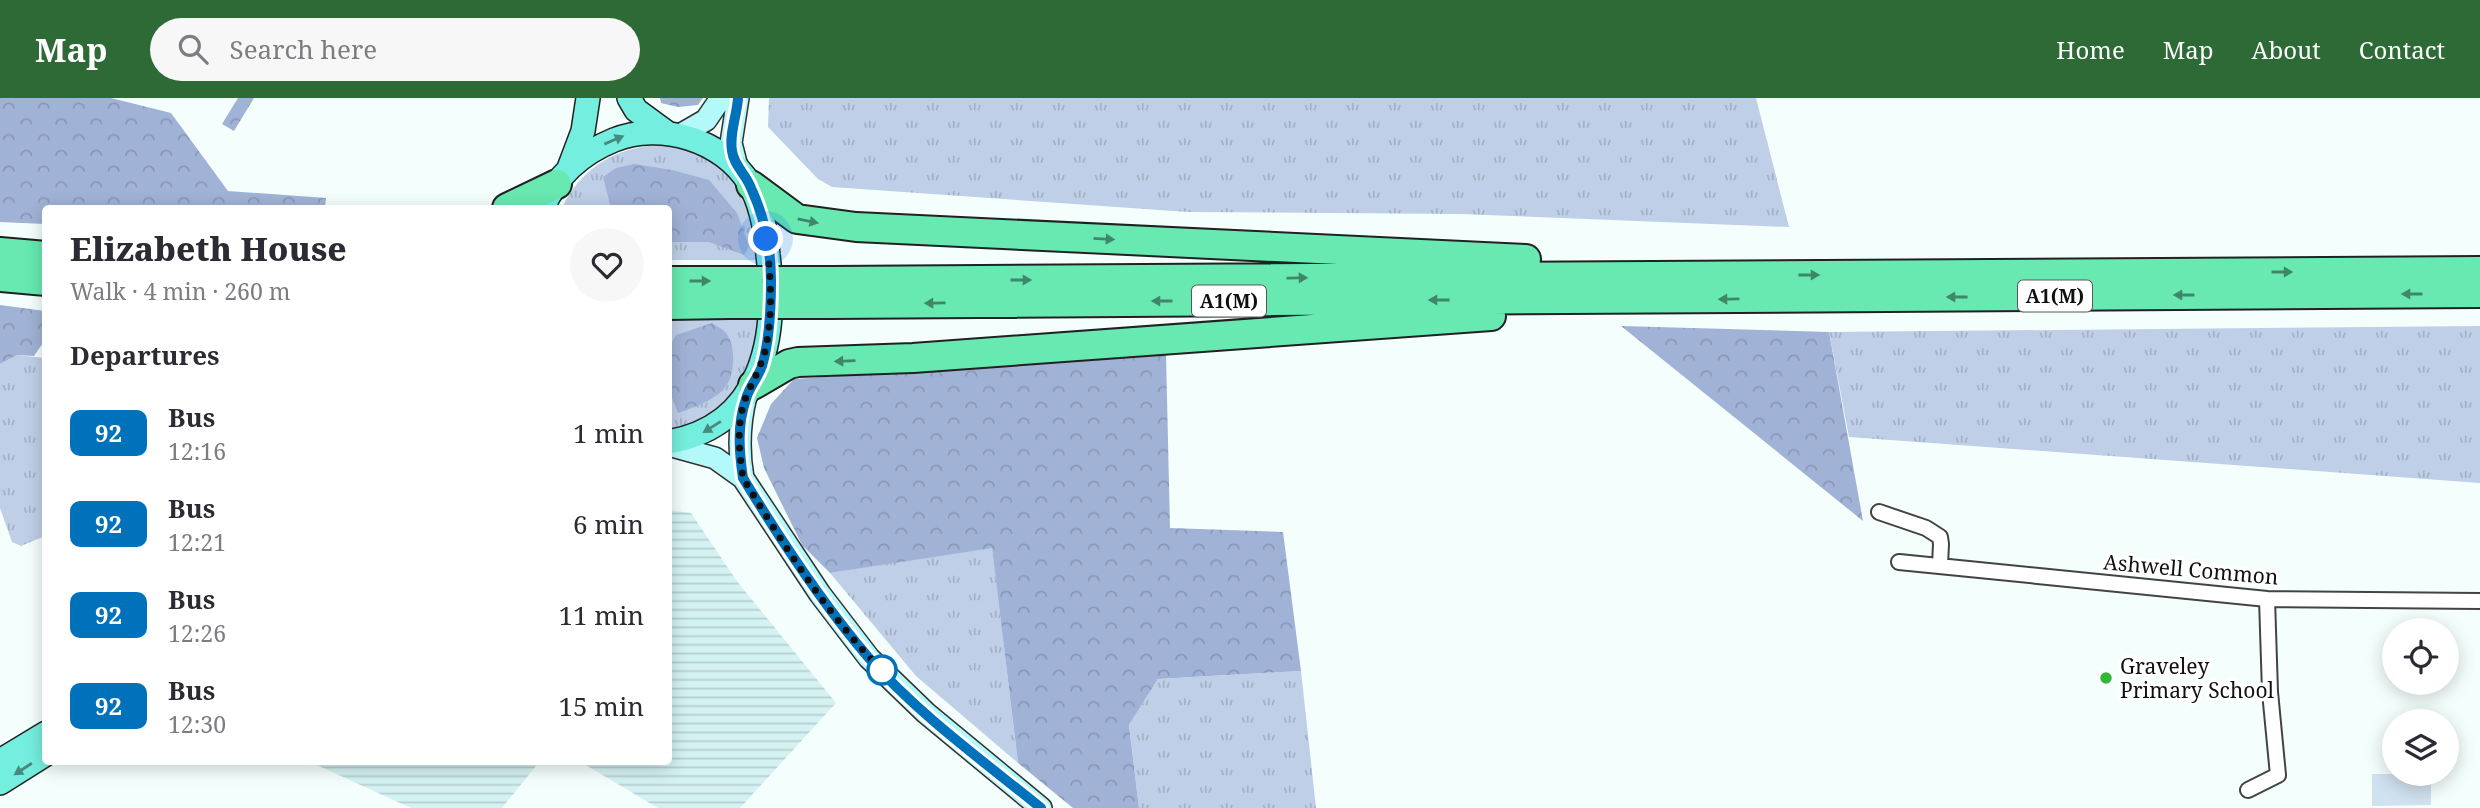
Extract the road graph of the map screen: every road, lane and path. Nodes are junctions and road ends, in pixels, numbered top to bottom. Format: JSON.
{"nodes":[{"id":1,"x":588,"y":98,"type":"edge"},
{"id":2,"x":629,"y":98,"type":"edge"},
{"id":3,"x":722,"y":98,"type":"edge"},
{"id":4,"x":738,"y":98,"type":"edge"},
{"id":5,"x":673,"y":134,"type":"junction"},
{"id":6,"x":744,"y":176,"type":"junction"},
{"id":7,"x":556,"y":187,"type":"edge"},
{"id":8,"x":514,"y":205,"type":"edge"},
{"id":9,"x":42,"y":250,"type":"edge"},
{"id":10,"x":0,"y":252,"type":"edge"},
{"id":11,"x":2480,"y":271,"type":"edge"},
{"id":12,"x":42,"y":274,"type":"edge"},
{"id":13,"x":1692,"y":274,"type":"junction"},
{"id":14,"x":42,"y":275,"type":"edge"},
{"id":15,"x":0,"y":277,"type":"edge"},
{"id":16,"x":672,"y":282,"type":"edge"},
{"id":17,"x":731,"y":292,"type":"junction"},
{"id":18,"x":829,"y":293,"type":"junction"},
{"id":19,"x":2480,"y":293,"type":"edge"},
{"id":20,"x":1629,"y":299,"type":"junction"},
{"id":21,"x":672,"y":304,"type":"edge"},
{"id":22,"x":750,"y":391,"type":"junction"},
{"id":23,"x":672,"y":443,"type":"edge"},
{"id":24,"x":672,"y":445,"type":"edge"},
{"id":25,"x":743,"y":478,"type":"junction"},
{"id":26,"x":1879,"y":512,"type":"dead end"},
{"id":27,"x":1899,"y":562,"type":"dead end"},
{"id":28,"x":1940,"y":565,"type":"junction"},
{"id":29,"x":2267,"y":599,"type":"junction"},
{"id":30,"x":2480,"y":601,"type":"edge"},
{"id":31,"x":42,"y":735,"type":"edge"},
{"id":32,"x":42,"y":757,"type":"edge"},
{"id":33,"x":0,"y":761,"type":"edge"},
{"id":34,"x":0,"y":783,"type":"edge"},
{"id":35,"x":2248,"y":790,"type":"dead end"},
{"id":36,"x":1041,"y":808,"type":"edge"}],
"edges":[{"from":1,"to":7,"type":"main road"},
{"from":2,"to":5,"type":"main road"},
{"from":3,"to":5,"type":"main road"},
{"from":4,"to":6,"type":"main road"},
{"from":5,"to":6,"type":"main road"},
{"from":7,"to":5,"type":"main road","one_way":true},
{"from":6,"to":13,"type":"highway","one_way":true},
{"from":6,"to":22,"type":"main road"},
{"from":7,"to":8,"type":"highway"},
{"from":9,"to":10,"type":"highway"},
{"from":10,"to":12,"type":"highway"},
{"from":13,"to":11,"type":"highway","number":"A1(M)","one_way":true},
{"from":18,"to":13,"type":"highway","number":"A1(M)","one_way":true},
{"from":14,"to":15,"type":"highway"},
{"from":16,"to":17,"type":"highway","number":"A1(M)","one_way":true},
{"from":17,"to":18,"type":"highway","number":"A1(M)","bridge":true},
{"from":17,"to":21,"type":"highway","number":"A1(M)"},
{"from":20,"to":18,"type":"highway","number":"A1(M)","one_way":true},
{"from":19,"to":20,"type":"highway","number":"A1(M)","one_way":true},
{"from":20,"to":22,"type":"highway","number":"A1(M)","one_way":true},
{"from":22,"to":23,"type":"main road","one_way":true},
{"from":22,"to":25,"type":"main road"},
{"from":24,"to":25,"type":"main road"},
{"from":25,"to":36,"type":"main road"},
{"from":26,"to":28,"type":"street"},
{"from":27,"to":28,"type":"street","name":"Ashwell Common"},
{"from":28,"to":29,"type":"street","name":"Ashwell Common"},
{"from":29,"to":30,"type":"street","name":"Ashwell Common"},
{"from":29,"to":35,"type":"street"},
{"from":31,"to":33,"type":"main road"},
{"from":32,"to":34,"type":"main road","one_way":true}]}
